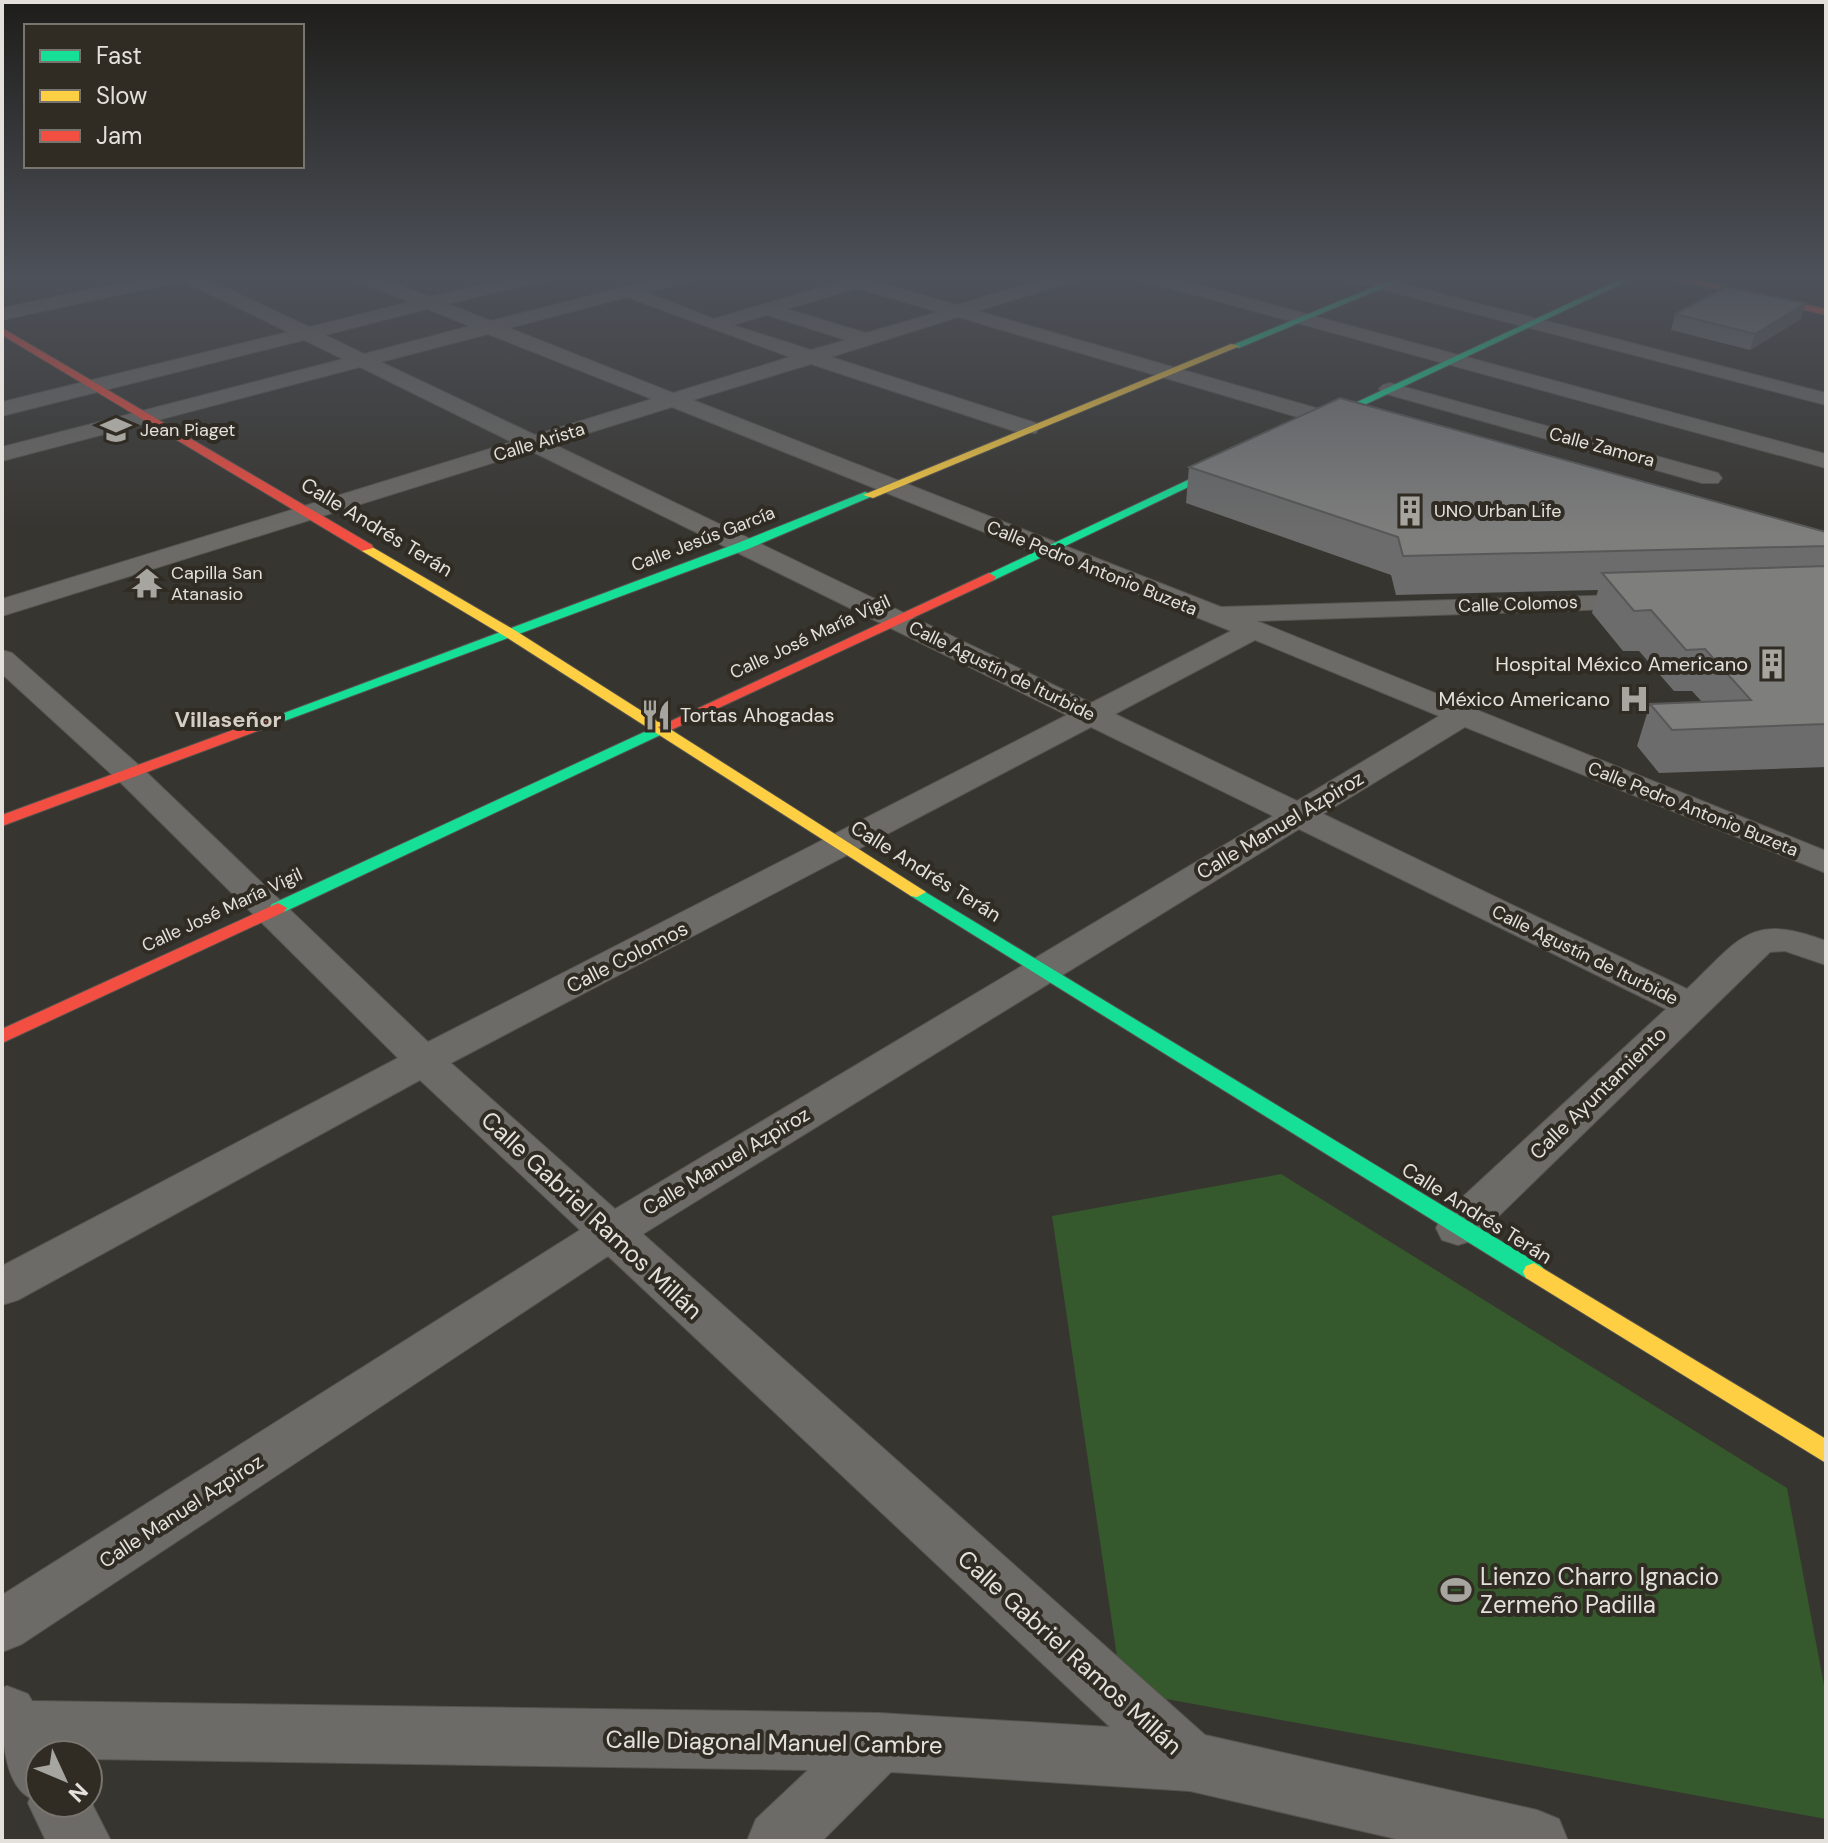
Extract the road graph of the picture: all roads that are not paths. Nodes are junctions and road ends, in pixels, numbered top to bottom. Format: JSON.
{"nodes":[{"id":1,"x":53,"y":361,"type":"edge"},
{"id":2,"x":197,"y":361,"type":"edge"},
{"id":3,"x":362,"y":361,"type":"joint"},
{"id":4,"x":573,"y":361,"type":"edge"},
{"id":5,"x":802,"y":361,"type":"edge"},
{"id":6,"x":821,"y":361,"type":"edge"},
{"id":7,"x":1135,"y":361,"type":"edge"},
{"id":8,"x":1199,"y":361,"type":"edge"},
{"id":9,"x":1450,"y":361,"type":"edge"},
{"id":10,"x":1456,"y":361,"type":"edge"},
{"id":11,"x":1679,"y":361,"type":"edge"},
{"id":12,"x":1173,"y":372,"type":"junction"},
{"id":13,"x":95,"y":386,"type":"junction"},
{"id":14,"x":1390,"y":389,"type":"junction"},
{"id":15,"x":1826,"y":399,"type":"edge"},
{"id":16,"x":672,"y":401,"type":"junction"},
{"id":17,"x":2,"y":409,"type":"edge"},
{"id":18,"x":145,"y":416,"type":"junction"},
{"id":19,"x":1326,"y":419,"type":"junction"},
{"id":20,"x":1028,"y":428,"type":"junction"},
{"id":21,"x":1371,"y":431,"type":"edge"},
{"id":22,"x":1284,"y":438,"type":"edge"},
{"id":23,"x":532,"y":443,"type":"junction"},
{"id":24,"x":1256,"y":451,"type":"edge"},
{"id":25,"x":2,"y":454,"type":"edge"},
{"id":26,"x":1826,"y":461,"type":"edge"},
{"id":27,"x":889,"y":485,"type":"junction"},
{"id":28,"x":1665,"y":489,"type":"edge"},
{"id":29,"x":310,"y":512,"type":"junction"},
{"id":30,"x":743,"y":546,"type":"junction"},
{"id":31,"x":1046,"y":549,"type":"junction"},
{"id":32,"x":1674,"y":599,"type":"edge"},
{"id":33,"x":2,"y":608,"type":"edge"},
{"id":34,"x":1209,"y":615,"type":"junction"},
{"id":35,"x":895,"y":619,"type":"junction"},
{"id":36,"x":1254,"y":630,"type":"junction"},
{"id":37,"x":511,"y":634,"type":"junction"},
{"id":38,"x":2,"y":659,"type":"edge"},
{"id":39,"x":1089,"y":714,"type":"junction"},
{"id":40,"x":1463,"y":715,"type":"junction"},
{"id":41,"x":659,"y":729,"type":"junction"},
{"id":42,"x":131,"y":775,"type":"junction"},
{"id":43,"x":1296,"y":814,"type":"junction"},
{"id":44,"x":2,"y":821,"type":"edge"},
{"id":45,"x":843,"y":846,"type":"junction"},
{"id":46,"x":1826,"y":863,"type":"edge"},
{"id":47,"x":271,"y":909,"type":"junction"},
{"id":48,"x":1826,"y":954,"type":"edge"},
{"id":49,"x":1042,"y":968,"type":"junction"},
{"id":50,"x":1689,"y":1005,"type":"junction"},
{"id":51,"x":2,"y":1037,"type":"edge"},
{"id":52,"x":424,"y":1061,"type":"junction"},
{"id":53,"x":1458,"y":1228,"type":"junction"},
{"id":54,"x":610,"y":1233,"type":"junction"},
{"id":55,"x":2,"y":1287,"type":"edge"},
{"id":56,"x":1826,"y":1452,"type":"edge"},
{"id":57,"x":2,"y":1626,"type":"edge"},
{"id":58,"x":15,"y":1734,"type":"edge"},
{"id":59,"x":879,"y":1742,"type":"junction"},
{"id":60,"x":1190,"y":1761,"type":"junction"},
{"id":61,"x":67,"y":1819,"type":"edge"},
{"id":62,"x":80,"y":1841,"type":"edge"},
{"id":63,"x":778,"y":1841,"type":"edge"},
{"id":64,"x":1537,"y":1841,"type":"edge"}],
"edges":[{"from":1,"to":13,"type":"street","name":"Calle Andrés Terán"},
{"from":2,"to":13,"type":"street"},
{"from":3,"to":18,"type":"street"},
{"from":3,"to":23,"type":"street","name":"Calle Agustín de Iturbide"},
{"from":4,"to":16,"type":"street","name":"Calle Pedro Antonio Buzeta"},
{"from":5,"to":16,"type":"street","name":"Calle Arista"},
{"from":6,"to":20,"type":"street"},
{"from":7,"to":12,"type":"street"},
{"from":8,"to":12,"type":"street","name":"Calle Jesús García"},
{"from":9,"to":14,"type":"street"},
{"from":10,"to":26,"type":"street"},
{"from":11,"to":15,"type":"street"},
{"from":12,"to":19,"type":"street"},
{"from":12,"to":20,"type":"street","name":"Calle Jesús García"},
{"from":13,"to":17,"type":"street"},
{"from":13,"to":18,"type":"street","name":"Calle Andrés Terán"},
{"from":14,"to":19,"type":"street"},
{"from":14,"to":28,"type":"street","name":"Calle Zamora"},
{"from":16,"to":23,"type":"street","name":"Calle Arista"},
{"from":16,"to":27,"type":"street","name":"Calle Pedro Antonio Buzeta"},
{"from":18,"to":25,"type":"street"},
{"from":18,"to":29,"type":"street","name":"Calle Andrés Terán"},
{"from":19,"to":21,"type":"street"},
{"from":19,"to":22,"type":"street"},
{"from":20,"to":27,"type":"street","name":"Calle Jesús García"},
{"from":23,"to":29,"type":"street","name":"Calle Arista"},
{"from":23,"to":30,"type":"street","name":"Calle Agustín de Iturbide"},
{"from":24,"to":31,"type":"street","name":"Calle José María Vigil"},
{"from":27,"to":30,"type":"street","name":"Calle Jesús García"},
{"from":27,"to":31,"type":"street","name":"Calle Pedro Antonio Buzeta"},
{"from":29,"to":33,"type":"street","name":"Calle Arista"},
{"from":29,"to":37,"type":"street","name":"Calle Andrés Terán"},
{"from":30,"to":35,"type":"street","name":"Calle Agustín de Iturbide"},
{"from":30,"to":37,"type":"street","name":"Calle Jesús García"},
{"from":31,"to":34,"type":"street","name":"Calle Pedro Antonio Buzeta"},
{"from":31,"to":35,"type":"street","name":"Calle José María Vigil"},
{"from":32,"to":34,"type":"street","name":"Calle Colomos"},
{"from":34,"to":36,"type":"street","name":"Calle Pedro Antonio Buzeta"},
{"from":35,"to":39,"type":"street","name":"Calle Agustín de Iturbide"},
{"from":35,"to":41,"type":"street","name":"Calle José María Vigil"},
{"from":36,"to":39,"type":"street","name":"Calle Colomos"},
{"from":36,"to":40,"type":"street","name":"Calle Pedro Antonio Buzeta"},
{"from":37,"to":41,"type":"street","name":"Calle Andrés Terán"},
{"from":37,"to":42,"type":"street","name":"Calle Jesús García"},
{"from":38,"to":42,"type":"street","name":"Calle Gabriel Ramos Millán"},
{"from":39,"to":43,"type":"street","name":"Calle Agustín de Iturbide"},
{"from":39,"to":45,"type":"street","name":"Calle Colomos"},
{"from":40,"to":43,"type":"street","name":"Calle Manuel Azpiroz"},
{"from":40,"to":46,"type":"street","name":"Calle Pedro Antonio Buzeta"},
{"from":41,"to":45,"type":"street","name":"Calle Andrés Terán"},
{"from":41,"to":47,"type":"street","name":"Calle José María Vigil"},
{"from":42,"to":44,"type":"street","name":"Calle Jesús García"},
{"from":42,"to":47,"type":"street","name":"Calle Gabriel Ramos Millán"},
{"from":43,"to":49,"type":"street","name":"Calle Manuel Azpiroz"},
{"from":43,"to":50,"type":"street","name":"Calle Agustín de Iturbide"},
{"from":45,"to":49,"type":"street","name":"Calle Andrés Terán"},
{"from":45,"to":52,"type":"street","name":"Calle Colomos"},
{"from":47,"to":51,"type":"street","name":"Calle José María Vigil"},
{"from":47,"to":52,"type":"street","name":"Calle Gabriel Ramos Millán"},
{"from":48,"to":50,"type":"street","name":"Calle Ayuntamiento"},
{"from":49,"to":53,"type":"street","name":"Calle Andrés Terán"},
{"from":49,"to":54,"type":"street","name":"Calle Manuel Azpiroz"},
{"from":50,"to":53,"type":"street","name":"Calle Ayuntamiento"},
{"from":52,"to":54,"type":"street","name":"Calle Gabriel Ramos Millán"},
{"from":52,"to":55,"type":"street","name":"Calle Colomos"},
{"from":53,"to":56,"type":"street","name":"Calle Andrés Terán"},
{"from":54,"to":57,"type":"street","name":"Calle Manuel Azpiroz"},
{"from":54,"to":60,"type":"street","name":"Calle Gabriel Ramos Millán"},
{"from":58,"to":59,"type":"street","name":"Calle Diagonal Manuel Cambre"},
{"from":59,"to":60,"type":"street","name":"Calle Diagonal Manuel Cambre"},
{"from":59,"to":63,"type":"street"},
{"from":60,"to":64,"type":"street","name":"Calle Diagonal Manuel Cambre"},
{"from":61,"to":62,"type":"street"}]}
